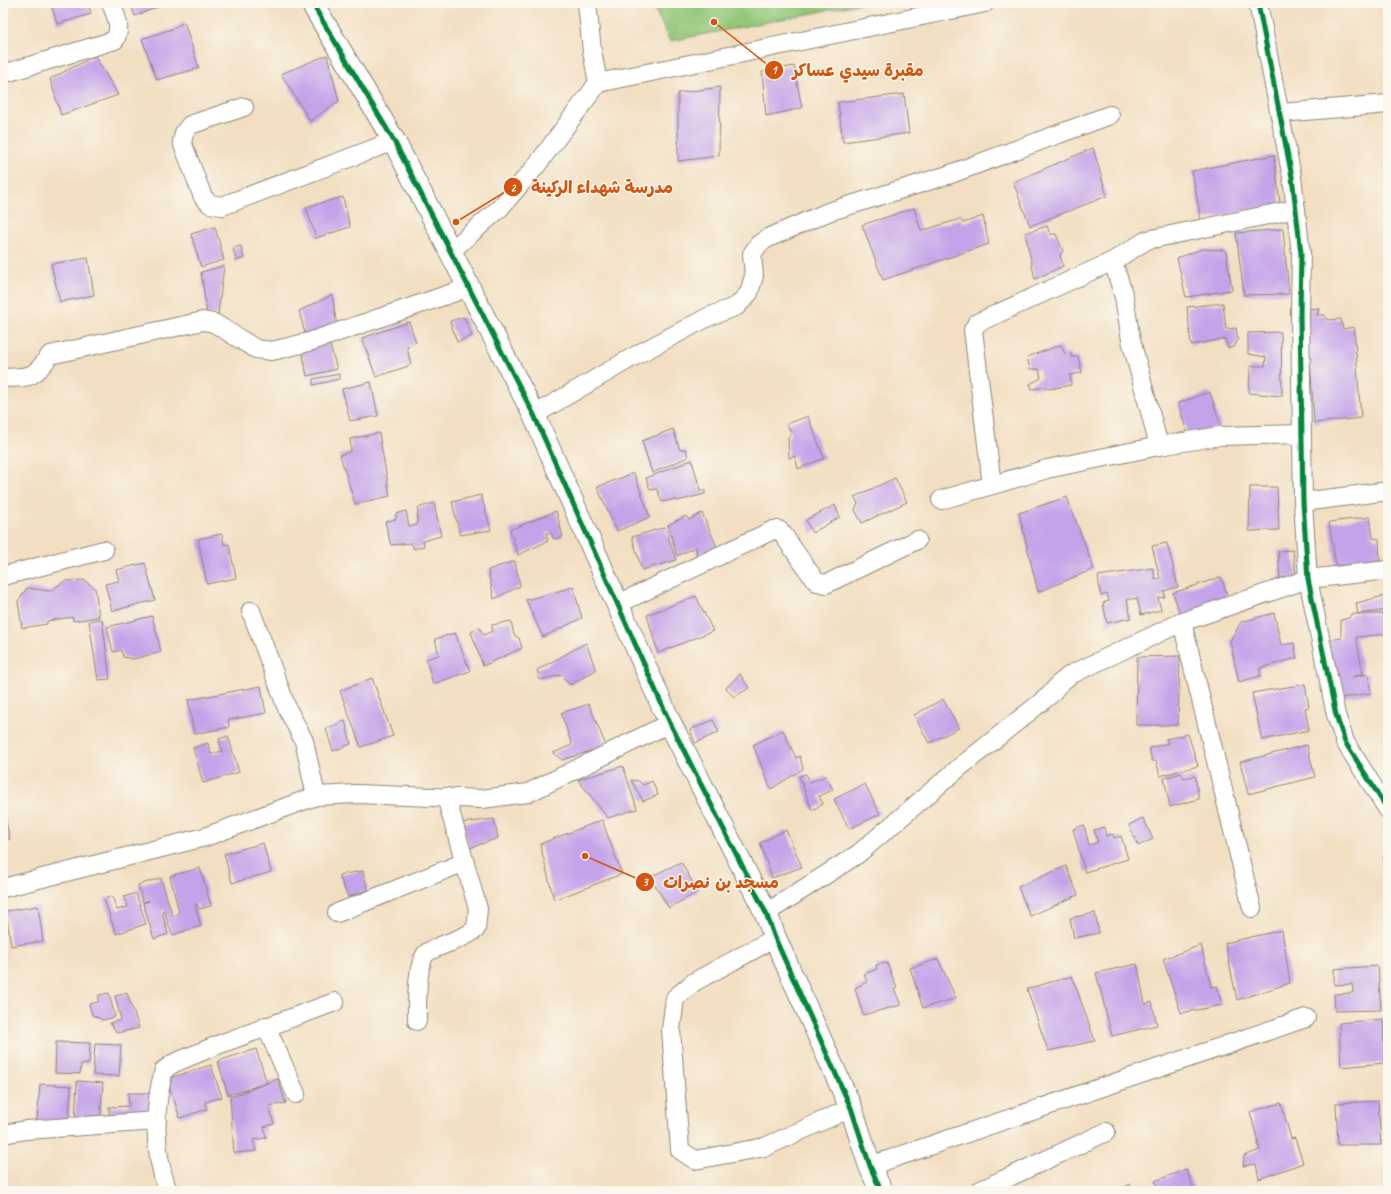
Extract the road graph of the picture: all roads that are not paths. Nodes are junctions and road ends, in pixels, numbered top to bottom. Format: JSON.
{"nodes":[{"id":1,"x":111,"y":3,"type":"edge"},
{"id":2,"x":312,"y":3,"type":"edge"},
{"id":3,"x":588,"y":3,"type":"edge"},
{"id":4,"x":985,"y":3,"type":"edge"},
{"id":5,"x":1258,"y":3,"type":"edge"},
{"id":6,"x":3,"y":74,"type":"edge"},
{"id":7,"x":598,"y":83,"type":"junction"},
{"id":8,"x":1388,"y":104,"type":"edge"},
{"id":9,"x":244,"y":107,"type":"dead end"},
{"id":10,"x":1281,"y":113,"type":"junction"},
{"id":11,"x":1110,"y":115,"type":"dead end"},
{"id":12,"x":394,"y":141,"type":"junction"},
{"id":13,"x":1296,"y":209,"type":"junction"},
{"id":14,"x":451,"y":251,"type":"junction"},
{"id":15,"x":1113,"y":261,"type":"junction"},
{"id":16,"x":470,"y":287,"type":"junction"},
{"id":17,"x":3,"y":378,"type":"edge"},
{"id":18,"x":534,"y":415,"type":"junction"},
{"id":19,"x":1302,"y":434,"type":"junction"},
{"id":20,"x":1159,"y":446,"type":"junction"},
{"id":21,"x":992,"y":485,"type":"junction"},
{"id":22,"x":1388,"y":491,"type":"edge"},
{"id":23,"x":941,"y":500,"type":"dead end"},
{"id":24,"x":1303,"y":502,"type":"junction"},
{"id":25,"x":917,"y":540,"type":"dead end"},
{"id":26,"x":104,"y":550,"type":"dead end"},
{"id":27,"x":1388,"y":570,"type":"edge"},
{"id":28,"x":3,"y":576,"type":"edge"},
{"id":29,"x":1308,"y":579,"type":"junction"},
{"id":30,"x":618,"y":604,"type":"junction"},
{"id":31,"x":251,"y":611,"type":"dead end"},
{"id":32,"x":1182,"y":622,"type":"junction"},
{"id":33,"x":670,"y":723,"type":"junction"},
{"id":34,"x":316,"y":796,"type":"junction"},
{"id":35,"x":446,"y":797,"type":"junction"},
{"id":36,"x":1388,"y":810,"type":"edge"},
{"id":37,"x":465,"y":862,"type":"junction"},
{"id":38,"x":3,"y":888,"type":"edge"},
{"id":39,"x":1252,"y":908,"type":"dead end"},
{"id":40,"x":337,"y":913,"type":"dead end"},
{"id":41,"x":766,"y":913,"type":"junction"},
{"id":42,"x":775,"y":938,"type":"junction"},
{"id":43,"x":334,"y":1002,"type":"dead end"},
{"id":44,"x":1306,"y":1018,"type":"dead end"},
{"id":45,"x":416,"y":1021,"type":"dead end"},
{"id":46,"x":266,"y":1026,"type":"junction"},
{"id":47,"x":296,"y":1094,"type":"dead end"},
{"id":48,"x":851,"y":1108,"type":"junction"},
{"id":49,"x":157,"y":1121,"type":"junction"},
{"id":50,"x":1106,"y":1132,"type":"dead end"},
{"id":51,"x":3,"y":1134,"type":"edge"},
{"id":52,"x":870,"y":1166,"type":"junction"},
{"id":53,"x":167,"y":1189,"type":"dead end"},
{"id":54,"x":881,"y":1191,"type":"edge"},
{"id":55,"x":979,"y":1191,"type":"edge"}],
"edges":[{"from":1,"to":6,"type":"street"},
{"from":2,"to":12,"type":"street"},
{"from":3,"to":7,"type":"street"},
{"from":4,"to":7,"type":"street"},
{"from":5,"to":10,"type":"street"},
{"from":7,"to":14,"type":"street"},
{"from":8,"to":10,"type":"street"},
{"from":9,"to":12,"type":"street"},
{"from":10,"to":13,"type":"street"},
{"from":11,"to":18,"type":"street"},
{"from":12,"to":14,"type":"street"},
{"from":13,"to":15,"type":"street"},
{"from":13,"to":19,"type":"street"},
{"from":14,"to":16,"type":"street"},
{"from":15,"to":20,"type":"street"},
{"from":15,"to":21,"type":"street"},
{"from":16,"to":17,"type":"street"},
{"from":16,"to":18,"type":"street"},
{"from":18,"to":30,"type":"street"},
{"from":19,"to":20,"type":"street"},
{"from":19,"to":24,"type":"street"},
{"from":20,"to":21,"type":"street"},
{"from":21,"to":23,"type":"street"},
{"from":22,"to":24,"type":"street"},
{"from":24,"to":29,"type":"street"},
{"from":25,"to":30,"type":"street"},
{"from":26,"to":28,"type":"street"},
{"from":27,"to":29,"type":"street"},
{"from":29,"to":32,"type":"street"},
{"from":29,"to":36,"type":"street"},
{"from":30,"to":33,"type":"street"},
{"from":31,"to":34,"type":"street"},
{"from":32,"to":39,"type":"street"},
{"from":32,"to":41,"type":"street"},
{"from":33,"to":35,"type":"street"},
{"from":33,"to":41,"type":"street"},
{"from":34,"to":35,"type":"street"},
{"from":34,"to":38,"type":"street"},
{"from":35,"to":37,"type":"street"},
{"from":37,"to":40,"type":"street"},
{"from":37,"to":45,"type":"street"},
{"from":41,"to":42,"type":"street"},
{"from":42,"to":48,"type":"street"},
{"from":42,"to":48,"type":"street"},
{"from":43,"to":46,"type":"street"},
{"from":44,"to":52,"type":"street"},
{"from":46,"to":47,"type":"street"},
{"from":46,"to":49,"type":"street"},
{"from":48,"to":52,"type":"street"},
{"from":49,"to":51,"type":"street"},
{"from":49,"to":53,"type":"street"},
{"from":50,"to":55,"type":"street"},
{"from":52,"to":54,"type":"street"}]}
